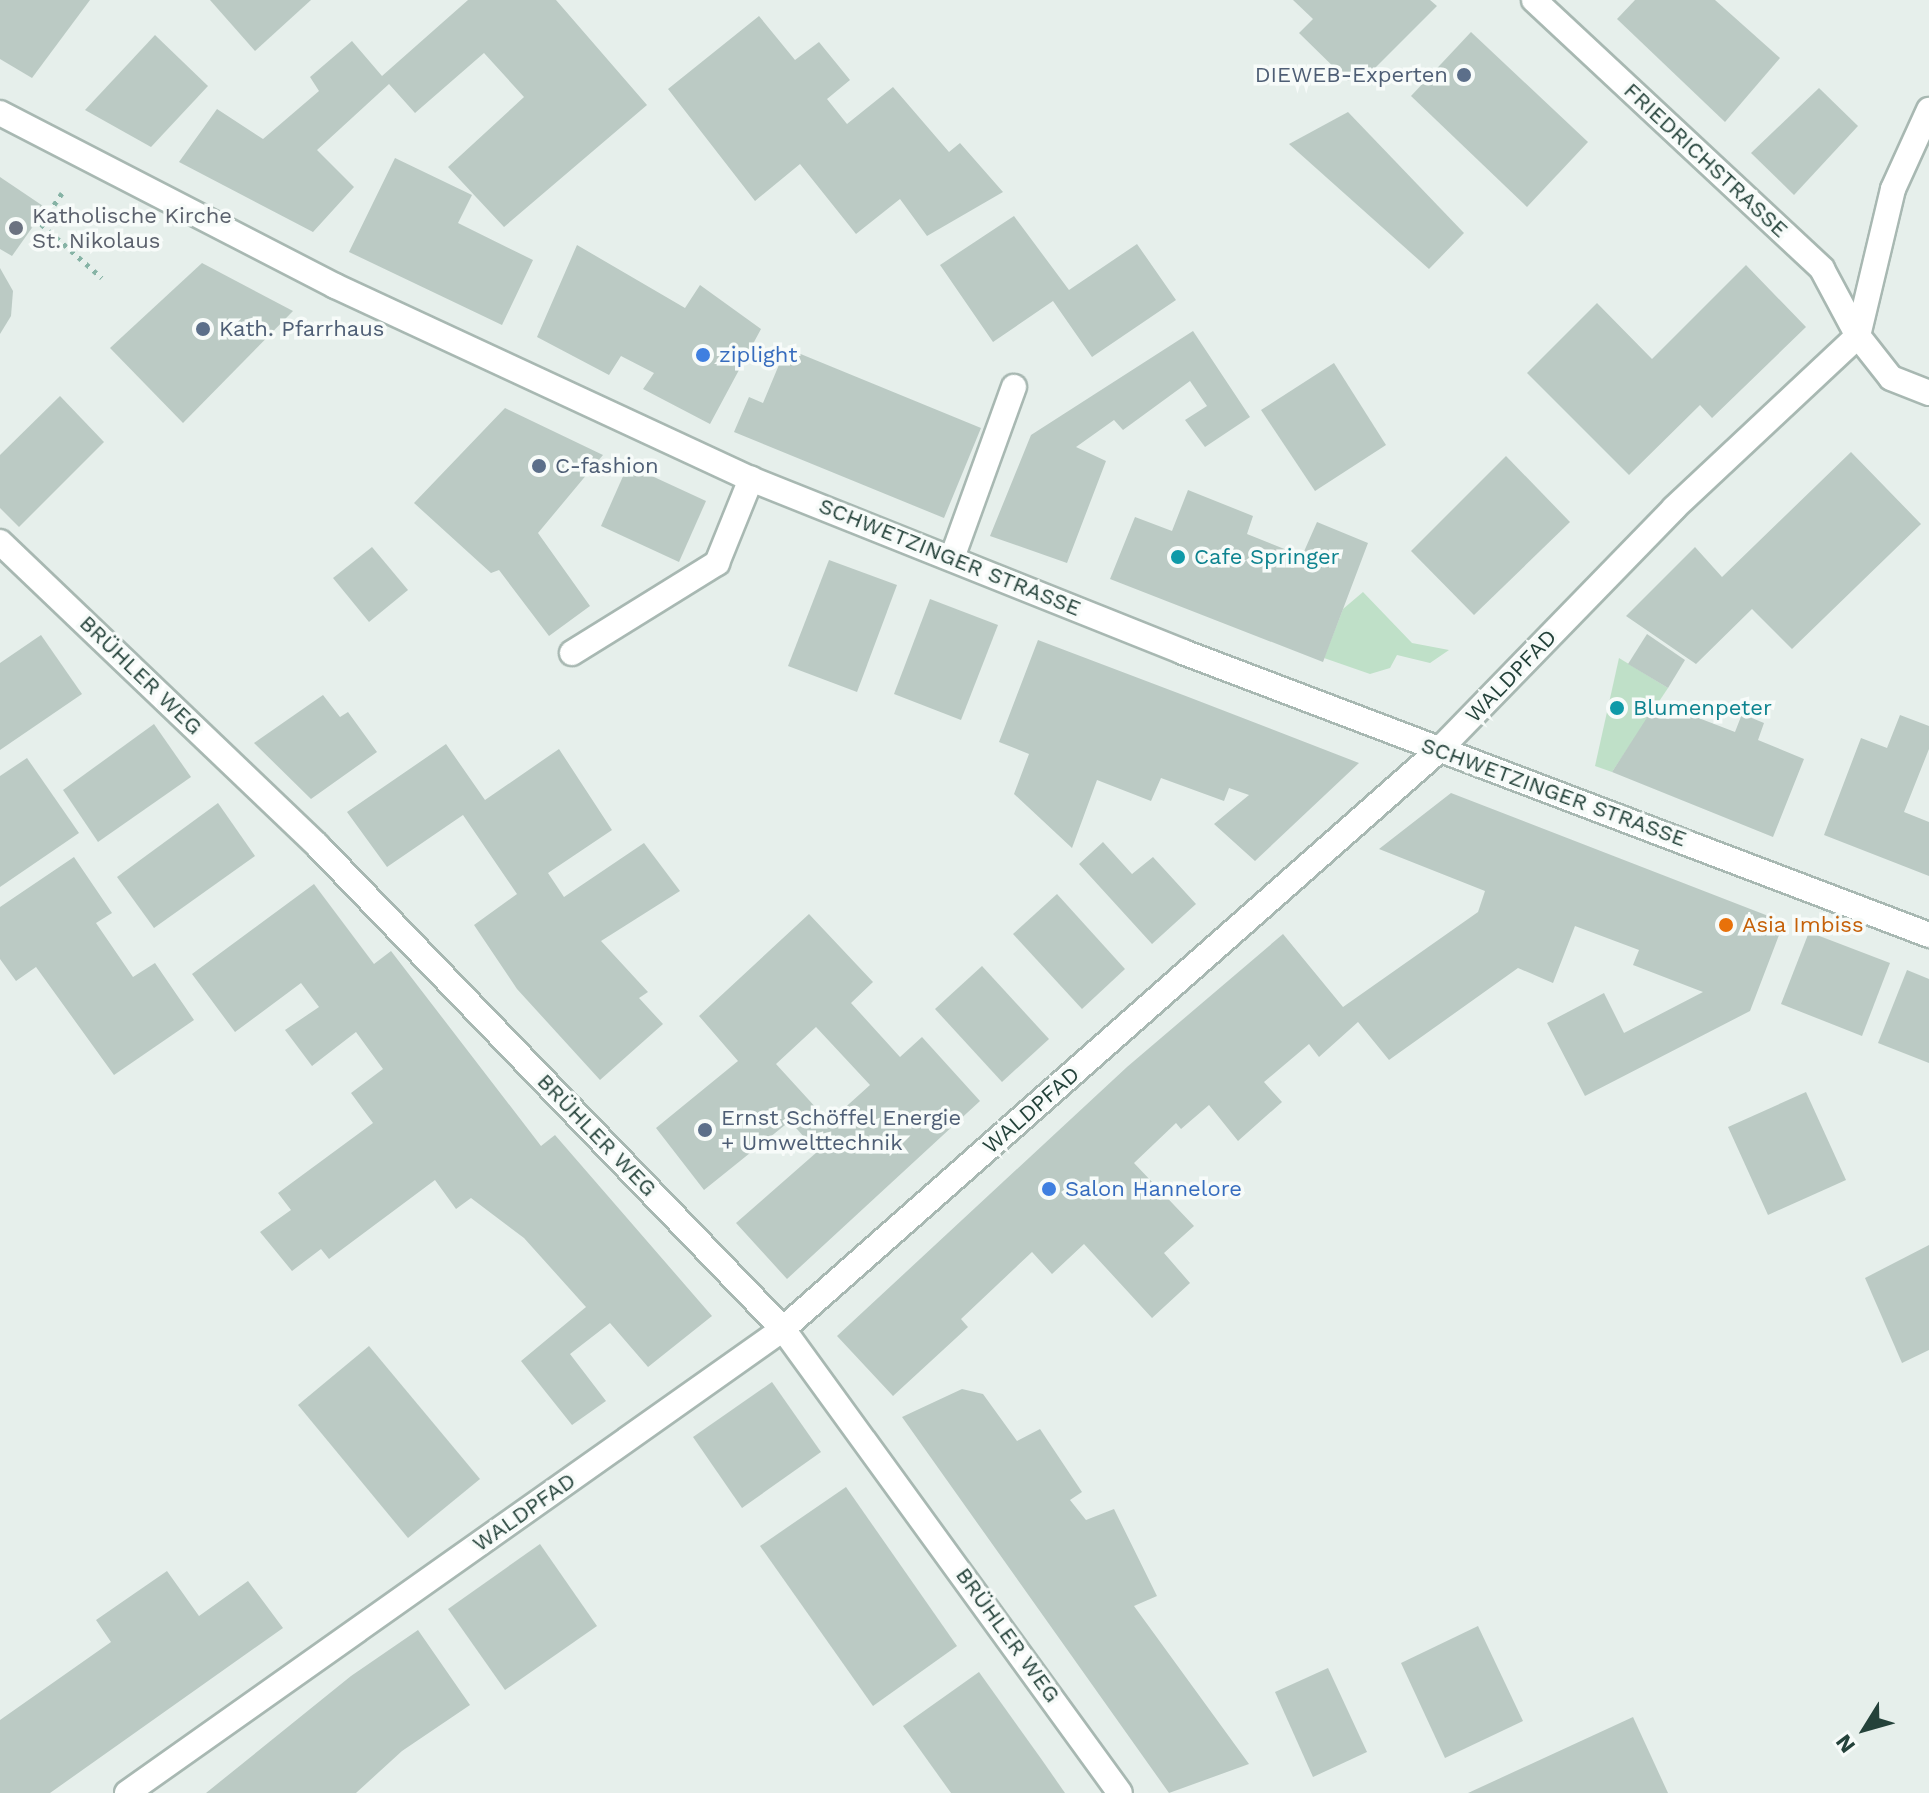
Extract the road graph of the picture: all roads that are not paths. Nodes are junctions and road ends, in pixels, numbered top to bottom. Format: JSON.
{"nodes":[{"id":1,"x":1534,"y":0,"type":"edge"},
{"id":2,"x":1929,"y":110,"type":"edge"},
{"id":3,"x":0,"y":113,"type":"edge"},
{"id":4,"x":1858,"y":336,"type":"junction"},
{"id":5,"x":1014,"y":387,"type":"dead end"},
{"id":6,"x":1929,"y":393,"type":"edge"},
{"id":7,"x":751,"y":479,"type":"junction"},
{"id":8,"x":0,"y":542,"type":"edge"},
{"id":9,"x":952,"y":558,"type":"junction"},
{"id":10,"x":572,"y":653,"type":"dead end"},
{"id":11,"x":1439,"y":750,"type":"junction"},
{"id":12,"x":1929,"y":935,"type":"edge"},
{"id":13,"x":783,"y":1329,"type":"junction"},
{"id":14,"x":127,"y":1793,"type":"edge"},
{"id":15,"x":1120,"y":1793,"type":"edge"}],
"edges":[{"from":1,"to":4,"type":"street","name":"FRIEDRICHSTRASSE"},
{"from":2,"to":4,"type":"street"},
{"from":3,"to":7,"type":"street","name":"SCHWETZINGER STRASSE"},
{"from":4,"to":6,"type":"street","name":"FRIEDRICHSTRASSE"},
{"from":4,"to":11,"type":"street","name":"WALDPFAD"},
{"from":5,"to":9,"type":"street"},
{"from":7,"to":9,"type":"street","name":"SCHWETZINGER STRASSE"},
{"from":7,"to":10,"type":"street"},
{"from":8,"to":13,"type":"street","name":"BRÜHLER WEG"},
{"from":9,"to":11,"type":"street","name":"SCHWETZINGER STRASSE"},
{"from":11,"to":12,"type":"street","name":"SCHWETZINGER STRASSE"},
{"from":11,"to":13,"type":"street","name":"WALDPFAD"},
{"from":13,"to":14,"type":"street","name":"WALDPFAD"},
{"from":13,"to":15,"type":"street","name":"BRÜHLER WEG"}]}
